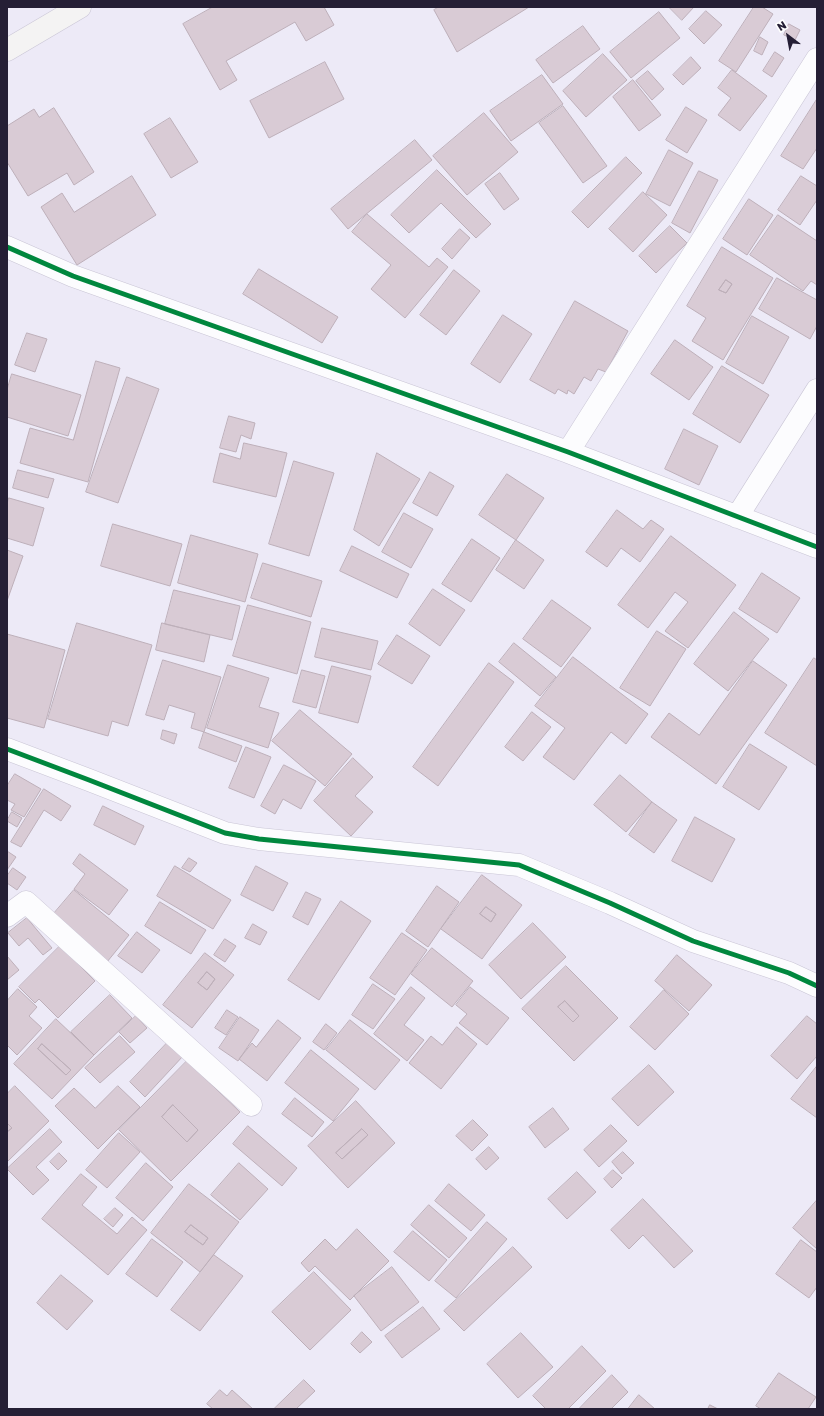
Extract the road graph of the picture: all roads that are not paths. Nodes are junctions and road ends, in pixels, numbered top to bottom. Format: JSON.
{"nodes":[{"id":1,"x":80,"y":7,"type":"edge"},
{"id":2,"x":7,"y":50,"type":"edge"},
{"id":3,"x":817,"y":58,"type":"edge"},
{"id":4,"x":7,"y":247,"type":"edge"},
{"id":5,"x":817,"y":390,"type":"edge"},
{"id":6,"x":568,"y":452,"type":"junction"},
{"id":7,"x":737,"y":517,"type":"junction"},
{"id":8,"x":817,"y":547,"type":"edge"},
{"id":9,"x":7,"y":749,"type":"edge"},
{"id":10,"x":7,"y":916,"type":"edge"},
{"id":11,"x":817,"y":986,"type":"edge"},
{"id":12,"x":252,"y":1104,"type":"dead end"}],
"edges":[{"from":1,"to":2,"type":"street"},
{"from":3,"to":6,"type":"street"},
{"from":4,"to":6,"type":"street"},
{"from":5,"to":7,"type":"street"},
{"from":6,"to":7,"type":"street"},
{"from":7,"to":8,"type":"street"},
{"from":9,"to":11,"type":"street"},
{"from":10,"to":12,"type":"street"}]}
